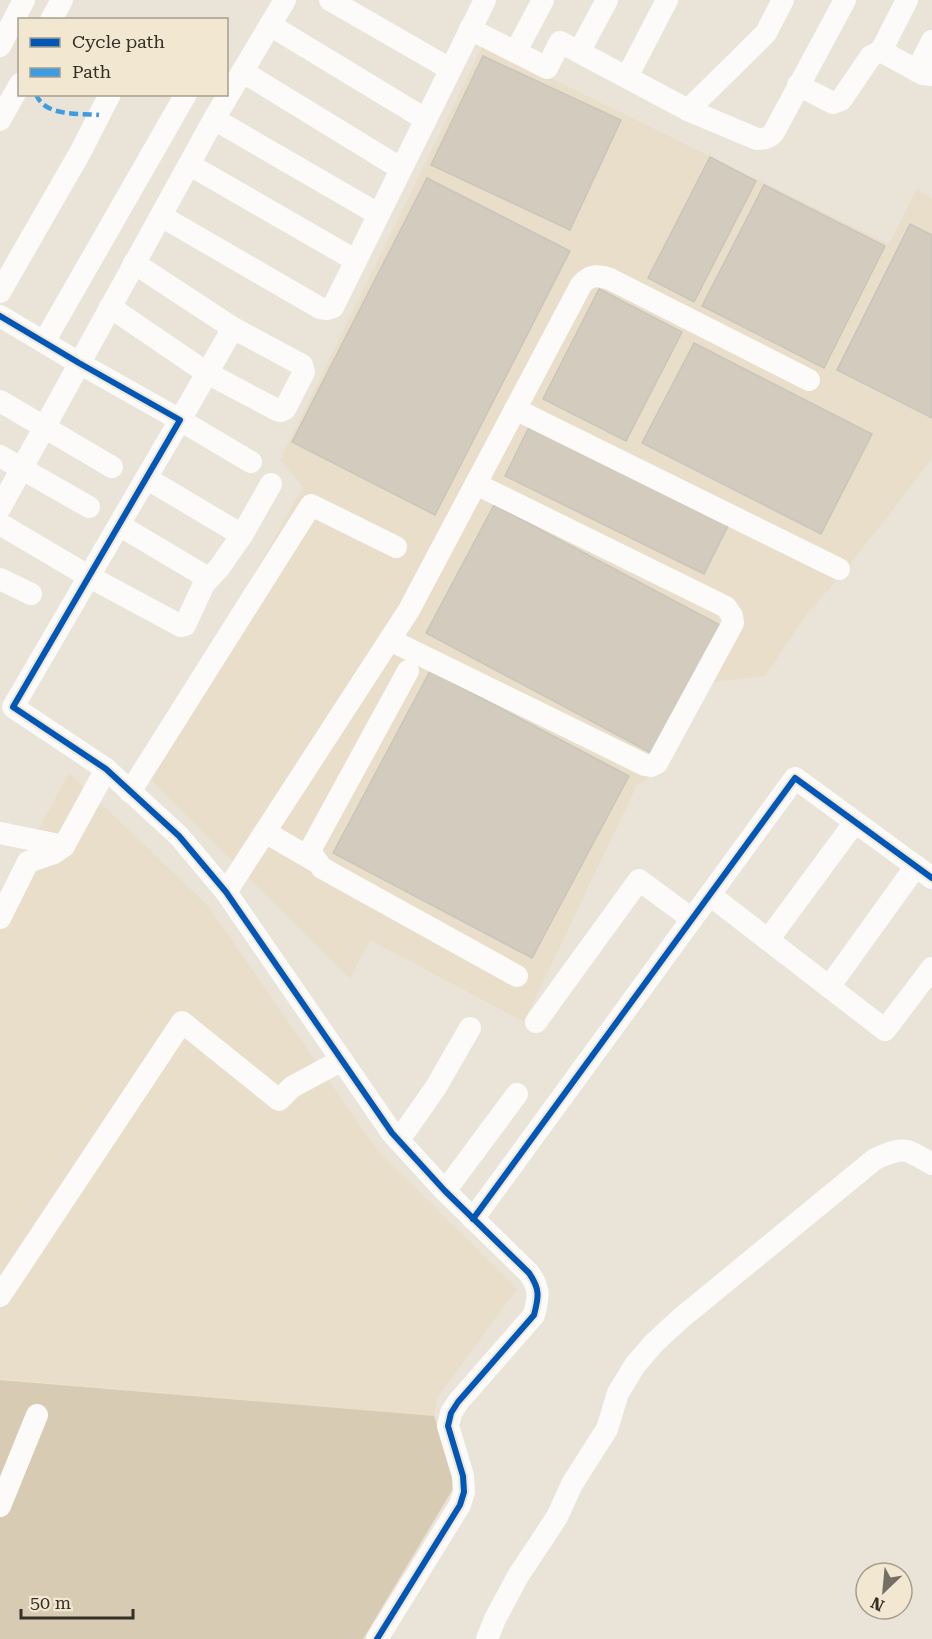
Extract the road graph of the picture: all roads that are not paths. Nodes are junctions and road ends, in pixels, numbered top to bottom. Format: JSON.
{"nodes":[{"id":1,"x":62,"y":0,"type":"edge"},
{"id":2,"x":285,"y":0,"type":"edge"},
{"id":3,"x":330,"y":0,"type":"edge"},
{"id":4,"x":485,"y":0,"type":"edge"},
{"id":5,"x":543,"y":0,"type":"edge"},
{"id":6,"x":607,"y":0,"type":"edge"},
{"id":7,"x":667,"y":0,"type":"edge"},
{"id":8,"x":783,"y":0,"type":"edge"},
{"id":9,"x":845,"y":0,"type":"edge"},
{"id":10,"x":907,"y":0,"type":"edge"},
{"id":11,"x":15,"y":12,"type":"edge"},
{"id":12,"x":52,"y":18,"type":"edge"},
{"id":13,"x":270,"y":26,"type":"junction"},
{"id":14,"x":470,"y":29,"type":"junction"},
{"id":15,"x":932,"y":41,"type":"edge"},
{"id":16,"x":0,"y":46,"type":"edge"},
{"id":17,"x":516,"y":51,"type":"junction"},
{"id":18,"x":880,"y":51,"type":"junction"},
{"id":19,"x":579,"y":52,"type":"junction"},
{"id":20,"x":450,"y":69,"type":"junction"},
{"id":21,"x":243,"y":72,"type":"junction"},
{"id":22,"x":925,"y":73,"type":"edge"},
{"id":23,"x":627,"y":77,"type":"junction"},
{"id":24,"x":798,"y":85,"type":"junction"},
{"id":25,"x":18,"y":88,"type":"edge"},
{"id":26,"x":110,"y":96,"type":"edge"},
{"id":27,"x":185,"y":96,"type":"edge"},
{"id":28,"x":688,"y":110,"type":"junction"},
{"id":29,"x":214,"y":119,"type":"junction"},
{"id":30,"x":0,"y":120,"type":"edge"},
{"id":31,"x":425,"y":120,"type":"junction"},
{"id":32,"x":190,"y":165,"type":"junction"},
{"id":33,"x":400,"y":168,"type":"junction"},
{"id":34,"x":378,"y":214,"type":"junction"},
{"id":35,"x":161,"y":216,"type":"junction"},
{"id":36,"x":356,"y":260,"type":"junction"},
{"id":37,"x":135,"y":263,"type":"junction"},
{"id":38,"x":0,"y":291,"type":"edge"},
{"id":39,"x":110,"y":307,"type":"junction"},
{"id":40,"x":0,"y":316,"type":"edge"},
{"id":41,"x":233,"y":328,"type":"junction"},
{"id":42,"x":44,"y":342,"type":"junction"},
{"id":43,"x":79,"y":363,"type":"junction"},
{"id":44,"x":207,"y":373,"type":"junction"},
{"id":45,"x":809,"y":380,"type":"dead end"},
{"id":46,"x":0,"y":401,"type":"edge"},
{"id":47,"x":515,"y":409,"type":"junction"},
{"id":48,"x":180,"y":420,"type":"junction"},
{"id":49,"x":45,"y":426,"type":"junction"},
{"id":50,"x":0,"y":456,"type":"edge"},
{"id":51,"x":251,"y":462,"type":"dead end"},
{"id":52,"x":112,"y":466,"type":"dead end"},
{"id":53,"x":22,"y":468,"type":"junction"},
{"id":54,"x":146,"y":478,"type":"junction"},
{"id":55,"x":271,"y":484,"type":"dead end"},
{"id":56,"x":476,"y":484,"type":"junction"},
{"id":57,"x":89,"y":507,"type":"dead end"},
{"id":58,"x":0,"y":508,"type":"edge"},
{"id":59,"x":0,"y":524,"type":"edge"},
{"id":60,"x":119,"y":525,"type":"junction"},
{"id":61,"x":242,"y":535,"type":"junction"},
{"id":62,"x":396,"y":548,"type":"dead end"},
{"id":63,"x":839,"y":569,"type":"dead end"},
{"id":64,"x":88,"y":576,"type":"junction"},
{"id":65,"x":208,"y":578,"type":"junction"},
{"id":66,"x":0,"y":579,"type":"edge"},
{"id":67,"x":31,"y":594,"type":"dead end"},
{"id":68,"x":390,"y":640,"type":"junction"},
{"id":69,"x":408,"y":671,"type":"dead end"},
{"id":70,"x":6,"y":704,"type":"edge"},
{"id":71,"x":106,"y":770,"type":"junction"},
{"id":72,"x":130,"y":792,"type":"junction"},
{"id":73,"x":855,"y":822,"type":"junction"},
{"id":74,"x":265,"y":832,"type":"junction"},
{"id":75,"x":0,"y":833,"type":"edge"},
{"id":76,"x":64,"y":846,"type":"junction"},
{"id":77,"x":315,"y":861,"type":"junction"},
{"id":78,"x":924,"y":872,"type":"edge"},
{"id":79,"x":226,"y":892,"type":"junction"},
{"id":80,"x":710,"y":895,"type":"junction"},
{"id":81,"x":0,"y":918,"type":"edge"},
{"id":82,"x":692,"y":919,"type":"junction"},
{"id":83,"x":768,"y":940,"type":"junction"},
{"id":84,"x":932,"y":968,"type":"edge"},
{"id":85,"x":517,"y":976,"type":"dead end"},
{"id":86,"x":829,"y":987,"type":"junction"},
{"id":87,"x":536,"y":1023,"type":"dead end"},
{"id":88,"x":470,"y":1028,"type":"dead end"},
{"id":89,"x":342,"y":1060,"type":"junction"},
{"id":90,"x":517,"y":1094,"type":"dead end"},
{"id":91,"x":399,"y":1140,"type":"junction"},
{"id":92,"x":932,"y":1164,"type":"edge"},
{"id":93,"x":445,"y":1191,"type":"junction"},
{"id":94,"x":473,"y":1219,"type":"junction"},
{"id":95,"x":0,"y":1296,"type":"edge"},
{"id":96,"x":37,"y":1415,"type":"dead end"},
{"id":97,"x":0,"y":1506,"type":"edge"},
{"id":98,"x":377,"y":1639,"type":"edge"},
{"id":99,"x":487,"y":1639,"type":"edge"}],
"edges":[{"from":1,"to":12,"type":"street"},
{"from":2,"to":13,"type":"street"},
{"from":3,"to":20,"type":"street"},
{"from":4,"to":14,"type":"street"},
{"from":5,"to":17,"type":"street"},
{"from":6,"to":19,"type":"street"},
{"from":7,"to":23,"type":"street"},
{"from":8,"to":28,"type":"street"},
{"from":9,"to":24,"type":"street"},
{"from":10,"to":18,"type":"street"},
{"from":11,"to":16,"type":"street"},
{"from":13,"to":21,"type":"street"},
{"from":13,"to":31,"type":"street"},
{"from":14,"to":17,"type":"street"},
{"from":14,"to":20,"type":"street"},
{"from":15,"to":22,"type":"street"},
{"from":17,"to":19,"type":"street"},
{"from":18,"to":22,"type":"street"},
{"from":18,"to":24,"type":"street"},
{"from":19,"to":23,"type":"street"},
{"from":20,"to":31,"type":"street"},
{"from":21,"to":29,"type":"street"},
{"from":21,"to":33,"type":"street"},
{"from":23,"to":28,"type":"street"},
{"from":24,"to":28,"type":"street"},
{"from":25,"to":30,"type":"street"},
{"from":26,"to":38,"type":"street"},
{"from":27,"to":42,"type":"street"},
{"from":29,"to":32,"type":"street"},
{"from":29,"to":34,"type":"street"},
{"from":31,"to":33,"type":"street"},
{"from":32,"to":35,"type":"street"},
{"from":32,"to":36,"type":"street"},
{"from":33,"to":34,"type":"street"},
{"from":34,"to":36,"type":"street"},
{"from":35,"to":36,"type":"street"},
{"from":35,"to":37,"type":"street"},
{"from":37,"to":39,"type":"street"},
{"from":37,"to":41,"type":"street"},
{"from":39,"to":43,"type":"street"},
{"from":39,"to":44,"type":"street"},
{"from":40,"to":42,"type":"street"},
{"from":41,"to":44,"type":"street"},
{"from":41,"to":44,"type":"street"},
{"from":42,"to":43,"type":"street"},
{"from":43,"to":48,"type":"street"},
{"from":43,"to":49,"type":"street"},
{"from":44,"to":48,"type":"street"},
{"from":45,"to":47,"type":"street"},
{"from":46,"to":49,"type":"street"},
{"from":47,"to":56,"type":"street"},
{"from":47,"to":63,"type":"street"},
{"from":48,"to":51,"type":"street"},
{"from":48,"to":54,"type":"street"},
{"from":49,"to":52,"type":"street"},
{"from":49,"to":53,"type":"street"},
{"from":50,"to":53,"type":"street"},
{"from":53,"to":57,"type":"street"},
{"from":53,"to":58,"type":"street"},
{"from":54,"to":60,"type":"street"},
{"from":54,"to":61,"type":"street"},
{"from":55,"to":61,"type":"street"},
{"from":56,"to":68,"type":"street"},
{"from":56,"to":68,"type":"street"},
{"from":59,"to":64,"type":"street"},
{"from":60,"to":64,"type":"street"},
{"from":60,"to":65,"type":"street"},
{"from":61,"to":65,"type":"street"},
{"from":62,"to":72,"type":"street"},
{"from":64,"to":65,"type":"street"},
{"from":64,"to":70,"type":"street"},
{"from":66,"to":67,"type":"street"},
{"from":68,"to":74,"type":"street"},
{"from":69,"to":77,"type":"street"},
{"from":70,"to":71,"type":"street"},
{"from":71,"to":72,"type":"street"},
{"from":71,"to":76,"type":"street"},
{"from":72,"to":79,"type":"street"},
{"from":73,"to":78,"type":"street"},
{"from":73,"to":80,"type":"street"},
{"from":73,"to":83,"type":"street"},
{"from":74,"to":77,"type":"street"},
{"from":74,"to":79,"type":"street"},
{"from":75,"to":76,"type":"street"},
{"from":76,"to":81,"type":"street"},
{"from":77,"to":85,"type":"street"},
{"from":78,"to":86,"type":"street"},
{"from":79,"to":89,"type":"street"},
{"from":80,"to":82,"type":"street"},
{"from":80,"to":83,"type":"street"},
{"from":82,"to":87,"type":"street"},
{"from":82,"to":94,"type":"street"},
{"from":83,"to":86,"type":"street"},
{"from":84,"to":86,"type":"street"},
{"from":88,"to":91,"type":"street"},
{"from":89,"to":91,"type":"street"},
{"from":89,"to":95,"type":"street"},
{"from":90,"to":93,"type":"street"},
{"from":91,"to":93,"type":"street"},
{"from":92,"to":99,"type":"street"},
{"from":93,"to":94,"type":"street"},
{"from":94,"to":98,"type":"street"},
{"from":96,"to":97,"type":"street"}]}
